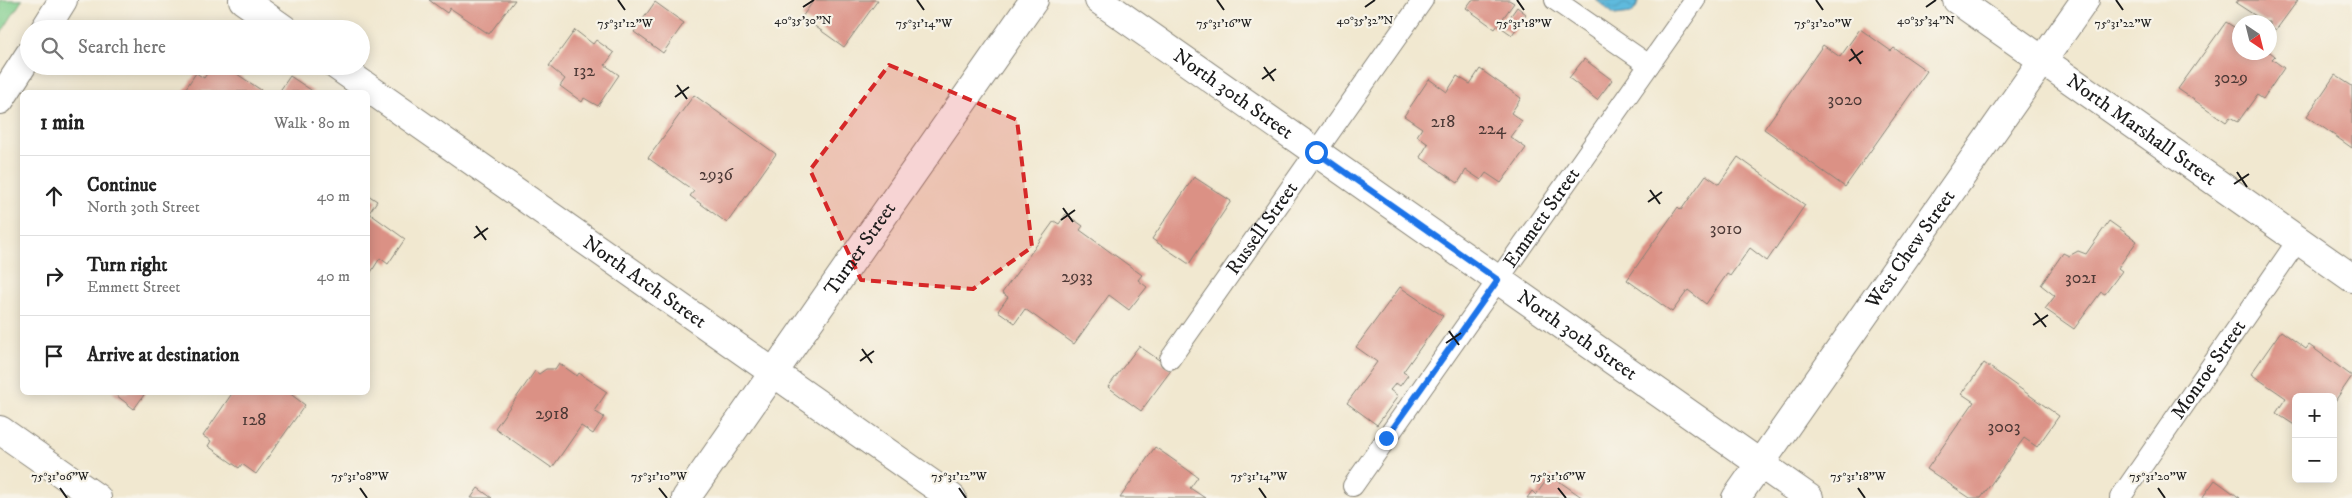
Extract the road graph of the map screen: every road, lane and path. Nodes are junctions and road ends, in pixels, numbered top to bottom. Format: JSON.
{"nodes":[{"id":1,"x":64,"y":0,"type":"edge"},
{"id":2,"x":243,"y":0,"type":"edge"},
{"id":3,"x":1034,"y":0,"type":"edge"},
{"id":4,"x":1099,"y":0,"type":"edge"},
{"id":5,"x":1423,"y":0,"type":"edge"},
{"id":6,"x":1554,"y":0,"type":"edge"},
{"id":7,"x":1695,"y":0,"type":"edge"},
{"id":8,"x":1957,"y":0,"type":"edge"},
{"id":9,"x":2085,"y":0,"type":"edge"},
{"id":10,"x":51,"y":20,"type":"edge"},
{"id":11,"x":271,"y":20,"type":"edge"},
{"id":12,"x":2042,"y":60,"type":"junction"},
{"id":13,"x":1649,"y":64,"type":"junction"},
{"id":14,"x":20,"y":69,"type":"edge"},
{"id":15,"x":350,"y":75,"type":"edge"},
{"id":16,"x":0,"y":100,"type":"edge"},
{"id":17,"x":1316,"y":152,"type":"junction"},
{"id":18,"x":2298,"y":240,"type":"junction"},
{"id":19,"x":2352,"y":278,"type":"edge"},
{"id":20,"x":1498,"y":280,"type":"junction"},
{"id":21,"x":1170,"y":359,"type":"dead end"},
{"id":22,"x":774,"y":373,"type":"junction"},
{"id":23,"x":0,"y":430,"type":"edge"},
{"id":24,"x":1760,"y":463,"type":"junction"},
{"id":25,"x":1353,"y":486,"type":"dead end"},
{"id":26,"x":97,"y":498,"type":"edge"},
{"id":27,"x":686,"y":498,"type":"edge"},
{"id":28,"x":952,"y":498,"type":"edge"},
{"id":29,"x":1736,"y":498,"type":"edge"},
{"id":30,"x":1809,"y":498,"type":"edge"},
{"id":31,"x":2120,"y":498,"type":"edge"}],
"edges":[{"from":1,"to":10,"type":"street"},
{"from":2,"to":11,"type":"street"},
{"from":3,"to":22,"type":"street","name":"Turner Street"},
{"from":4,"to":17,"type":"street","name":"North 30th Street"},
{"from":5,"to":17,"type":"lane","name":"Russell Street"},
{"from":6,"to":13,"type":"lane"},
{"from":7,"to":13,"type":"lane","name":"Emmett Street"},
{"from":8,"to":12,"type":"street","name":"North Marshall Street"},
{"from":9,"to":12,"type":"street","name":"West Chew Street"},
{"from":12,"to":18,"type":"street","name":"North Marshall Street"},
{"from":12,"to":24,"type":"street","name":"West Chew Street"},
{"from":13,"to":20,"type":"lane","name":"Emmett Street"},
{"from":14,"to":16,"type":"street"},
{"from":15,"to":22,"type":"street","name":"North Arch Street"},
{"from":17,"to":20,"type":"street","name":"North 30th Street"},
{"from":17,"to":21,"type":"lane","name":"Russell Street"},
{"from":18,"to":19,"type":"street","name":"North Marshall Street"},
{"from":18,"to":31,"type":"lane","name":"Monroe Street"},
{"from":20,"to":24,"type":"street","name":"North 30th Street"},
{"from":20,"to":25,"type":"lane","name":"Emmett Street"},
{"from":22,"to":27,"type":"street","name":"Turner Street"},
{"from":22,"to":28,"type":"street","name":"North Arch Street"},
{"from":23,"to":26,"type":"street"},
{"from":24,"to":29,"type":"street","name":"West Chew Street"},
{"from":24,"to":30,"type":"street","name":"North 30th Street"}]}
